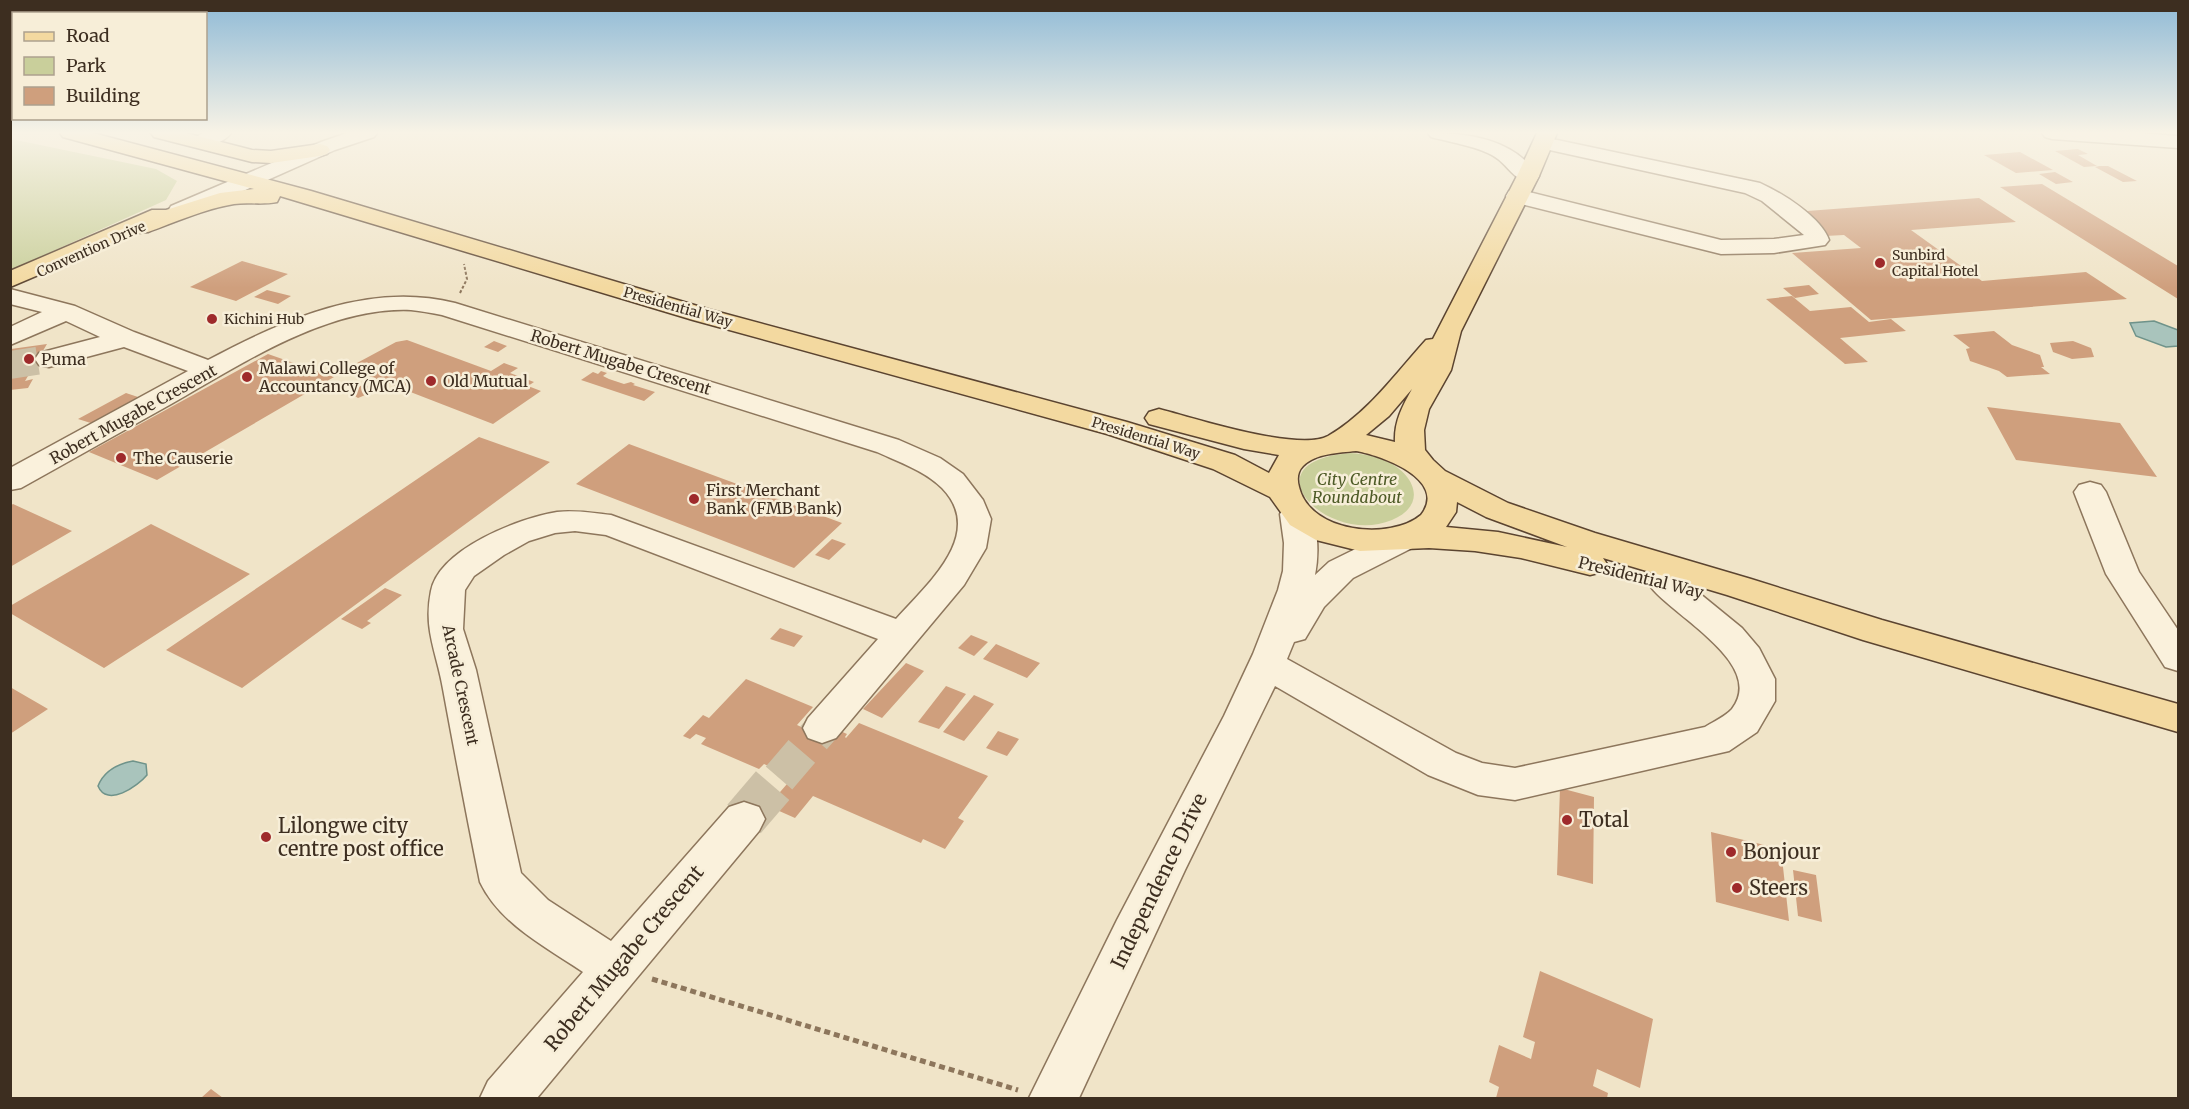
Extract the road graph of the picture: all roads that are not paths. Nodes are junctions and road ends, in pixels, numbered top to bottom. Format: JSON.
{"nodes":[{"id":1,"x":208,"y":185,"type":"edge"},
{"id":2,"x":241,"y":185,"type":"edge"},
{"id":3,"x":258,"y":185,"type":"edge"},
{"id":4,"x":325,"y":185,"type":"edge"},
{"id":5,"x":1760,"y":185,"type":"edge"},
{"id":6,"x":1523,"y":186,"type":"joint"},
{"id":7,"x":140,"y":227,"type":"junction"},
{"id":8,"x":451,"y":240,"type":"junction"},
{"id":9,"x":10,"y":280,"type":"edge"},
{"id":10,"x":10,"y":286,"type":"edge"},
{"id":11,"x":10,"y":296,"type":"edge"},
{"id":12,"x":66,"y":311,"type":"junction"},
{"id":13,"x":1448,"y":331,"type":"junction"},
{"id":14,"x":10,"y":337,"type":"edge"},
{"id":15,"x":125,"y":338,"type":"junction"},
{"id":16,"x":49,"y":359,"type":"tunnel mouth"},
{"id":17,"x":210,"y":370,"type":"junction"},
{"id":18,"x":1337,"y":442,"type":"junction"},
{"id":19,"x":1306,"y":451,"type":"junction"},
{"id":20,"x":1427,"y":471,"type":"junction"},
{"id":21,"x":10,"y":481,"type":"edge"},
{"id":22,"x":2090,"y":492,"type":"dead end"},
{"id":23,"x":1289,"y":502,"type":"junction"},
{"id":24,"x":1405,"y":538,"type":"junction"},
{"id":25,"x":1665,"y":583,"type":"junction"},
{"id":26,"x":1875,"y":631,"type":"junction"},
{"id":27,"x":902,"y":635,"type":"junction"},
{"id":28,"x":2178,"y":658,"type":"edge"},
{"id":29,"x":1268,"y":665,"type":"junction"},
{"id":30,"x":2178,"y":718,"type":"edge"},
{"id":31,"x":822,"y":728,"type":"tunnel mouth"},
{"id":32,"x":744,"y":819,"type":"tunnel mouth"},
{"id":33,"x":615,"y":968,"type":"junction"},
{"id":34,"x":1038,"y":1095,"type":"edge"},
{"id":35,"x":505,"y":1098,"type":"edge"}],
"edges":[{"from":1,"to":9,"type":"main road"},
{"from":2,"to":7,"type":"street","name":"Convention Drive"},
{"from":3,"to":8,"type":"main road","name":"Presidential Way"},
{"from":4,"to":19,"type":"main road","name":"Presidential Way"},
{"from":5,"to":6,"type":"street"},
{"from":6,"to":13,"type":"main road"},
{"from":7,"to":8,"type":"main road"},
{"from":7,"to":10,"type":"street","name":"Convention Drive"},
{"from":8,"to":23,"type":"main road","name":"Presidential Way"},
{"from":11,"to":12,"type":"street"},
{"from":12,"to":14,"type":"street"},
{"from":12,"to":15,"type":"street"},
{"from":13,"to":18,"type":"main road"},
{"from":13,"to":20,"type":"main road"},
{"from":15,"to":16,"type":"street"},
{"from":15,"to":17,"type":"street"},
{"from":17,"to":21,"type":"street","name":"Robert Mugabe Crescent"},
{"from":17,"to":27,"type":"street","name":"Robert Mugabe Crescent"},
{"from":18,"to":19,"type":"main road"},
{"from":18,"to":20,"type":"main road"},
{"from":19,"to":23,"type":"main road"},
{"from":20,"to":24,"type":"main road"},
{"from":20,"to":26,"type":"main road","name":"Presidential Way"},
{"from":22,"to":28,"type":"street"},
{"from":23,"to":24,"type":"main road"},
{"from":23,"to":29,"type":"street","name":"Independence Drive"},
{"from":24,"to":25,"type":"main road","name":"Presidential Way"},
{"from":24,"to":29,"type":"street","name":"Independence Drive"},
{"from":25,"to":26,"type":"main road","name":"Presidential Way"},
{"from":25,"to":29,"type":"street"},
{"from":26,"to":30,"type":"main road","name":"Presidential Way"},
{"from":27,"to":31,"type":"street","name":"Robert Mugabe Crescent"},
{"from":27,"to":33,"type":"street","name":"Arcade Crescent"},
{"from":29,"to":34,"type":"street","name":"Independence Drive"},
{"from":32,"to":33,"type":"street","name":"Robert Mugabe Crescent"},
{"from":33,"to":35,"type":"street","name":"Robert Mugabe Crescent"}]}
